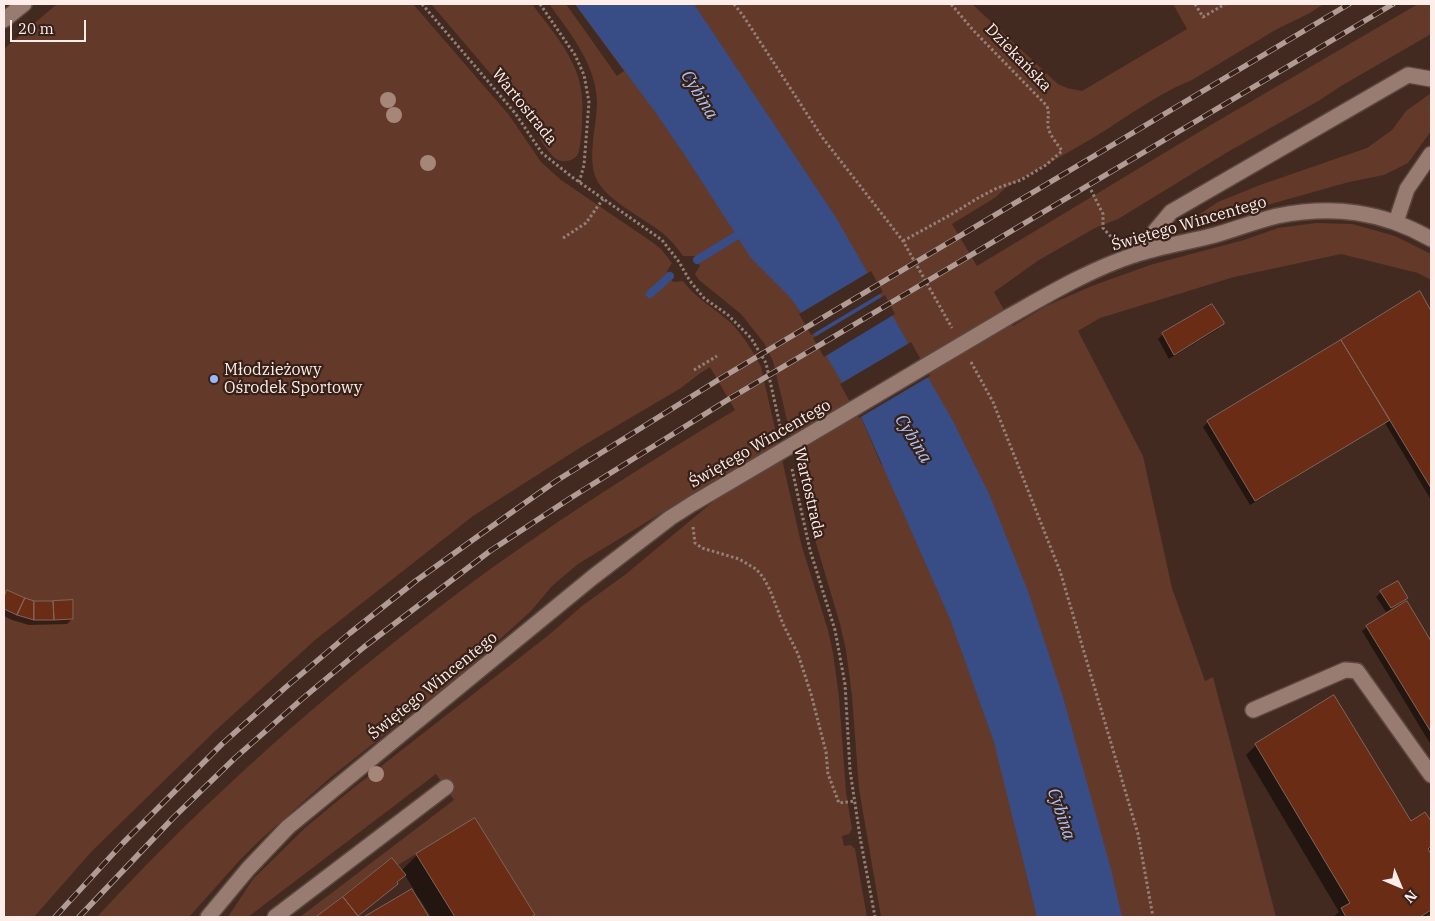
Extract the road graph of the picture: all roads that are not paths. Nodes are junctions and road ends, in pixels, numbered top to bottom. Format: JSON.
{"nodes":[{"id":1,"x":24,"y":4,"type":"edge"},
{"id":2,"x":4,"y":20,"type":"edge"},
{"id":3,"x":1431,"y":79,"type":"edge"},
{"id":4,"x":1431,"y":154,"type":"edge"},
{"id":5,"x":1396,"y":222,"type":"junction"},
{"id":6,"x":1431,"y":239,"type":"edge"},
{"id":7,"x":1135,"y":255,"type":"junction"},
{"id":8,"x":1253,"y":710,"type":"dead end"},
{"id":9,"x":1431,"y":775,"type":"edge"},
{"id":10,"x":446,"y":787,"type":"dead end"},
{"id":11,"x":208,"y":917,"type":"edge"},
{"id":12,"x":275,"y":917,"type":"edge"}],
"edges":[{"from":1,"to":2,"type":"street"},
{"from":3,"to":7,"type":"street"},
{"from":4,"to":5,"type":"street"},
{"from":5,"to":6,"type":"street","name":"Świętego Wincentego"},
{"from":5,"to":7,"type":"street","name":"Świętego Wincentego"},
{"from":7,"to":11,"type":"street","name":"Świętego Wincentego","bridge":true},
{"from":8,"to":9,"type":"street"},
{"from":10,"to":12,"type":"street"}]}
